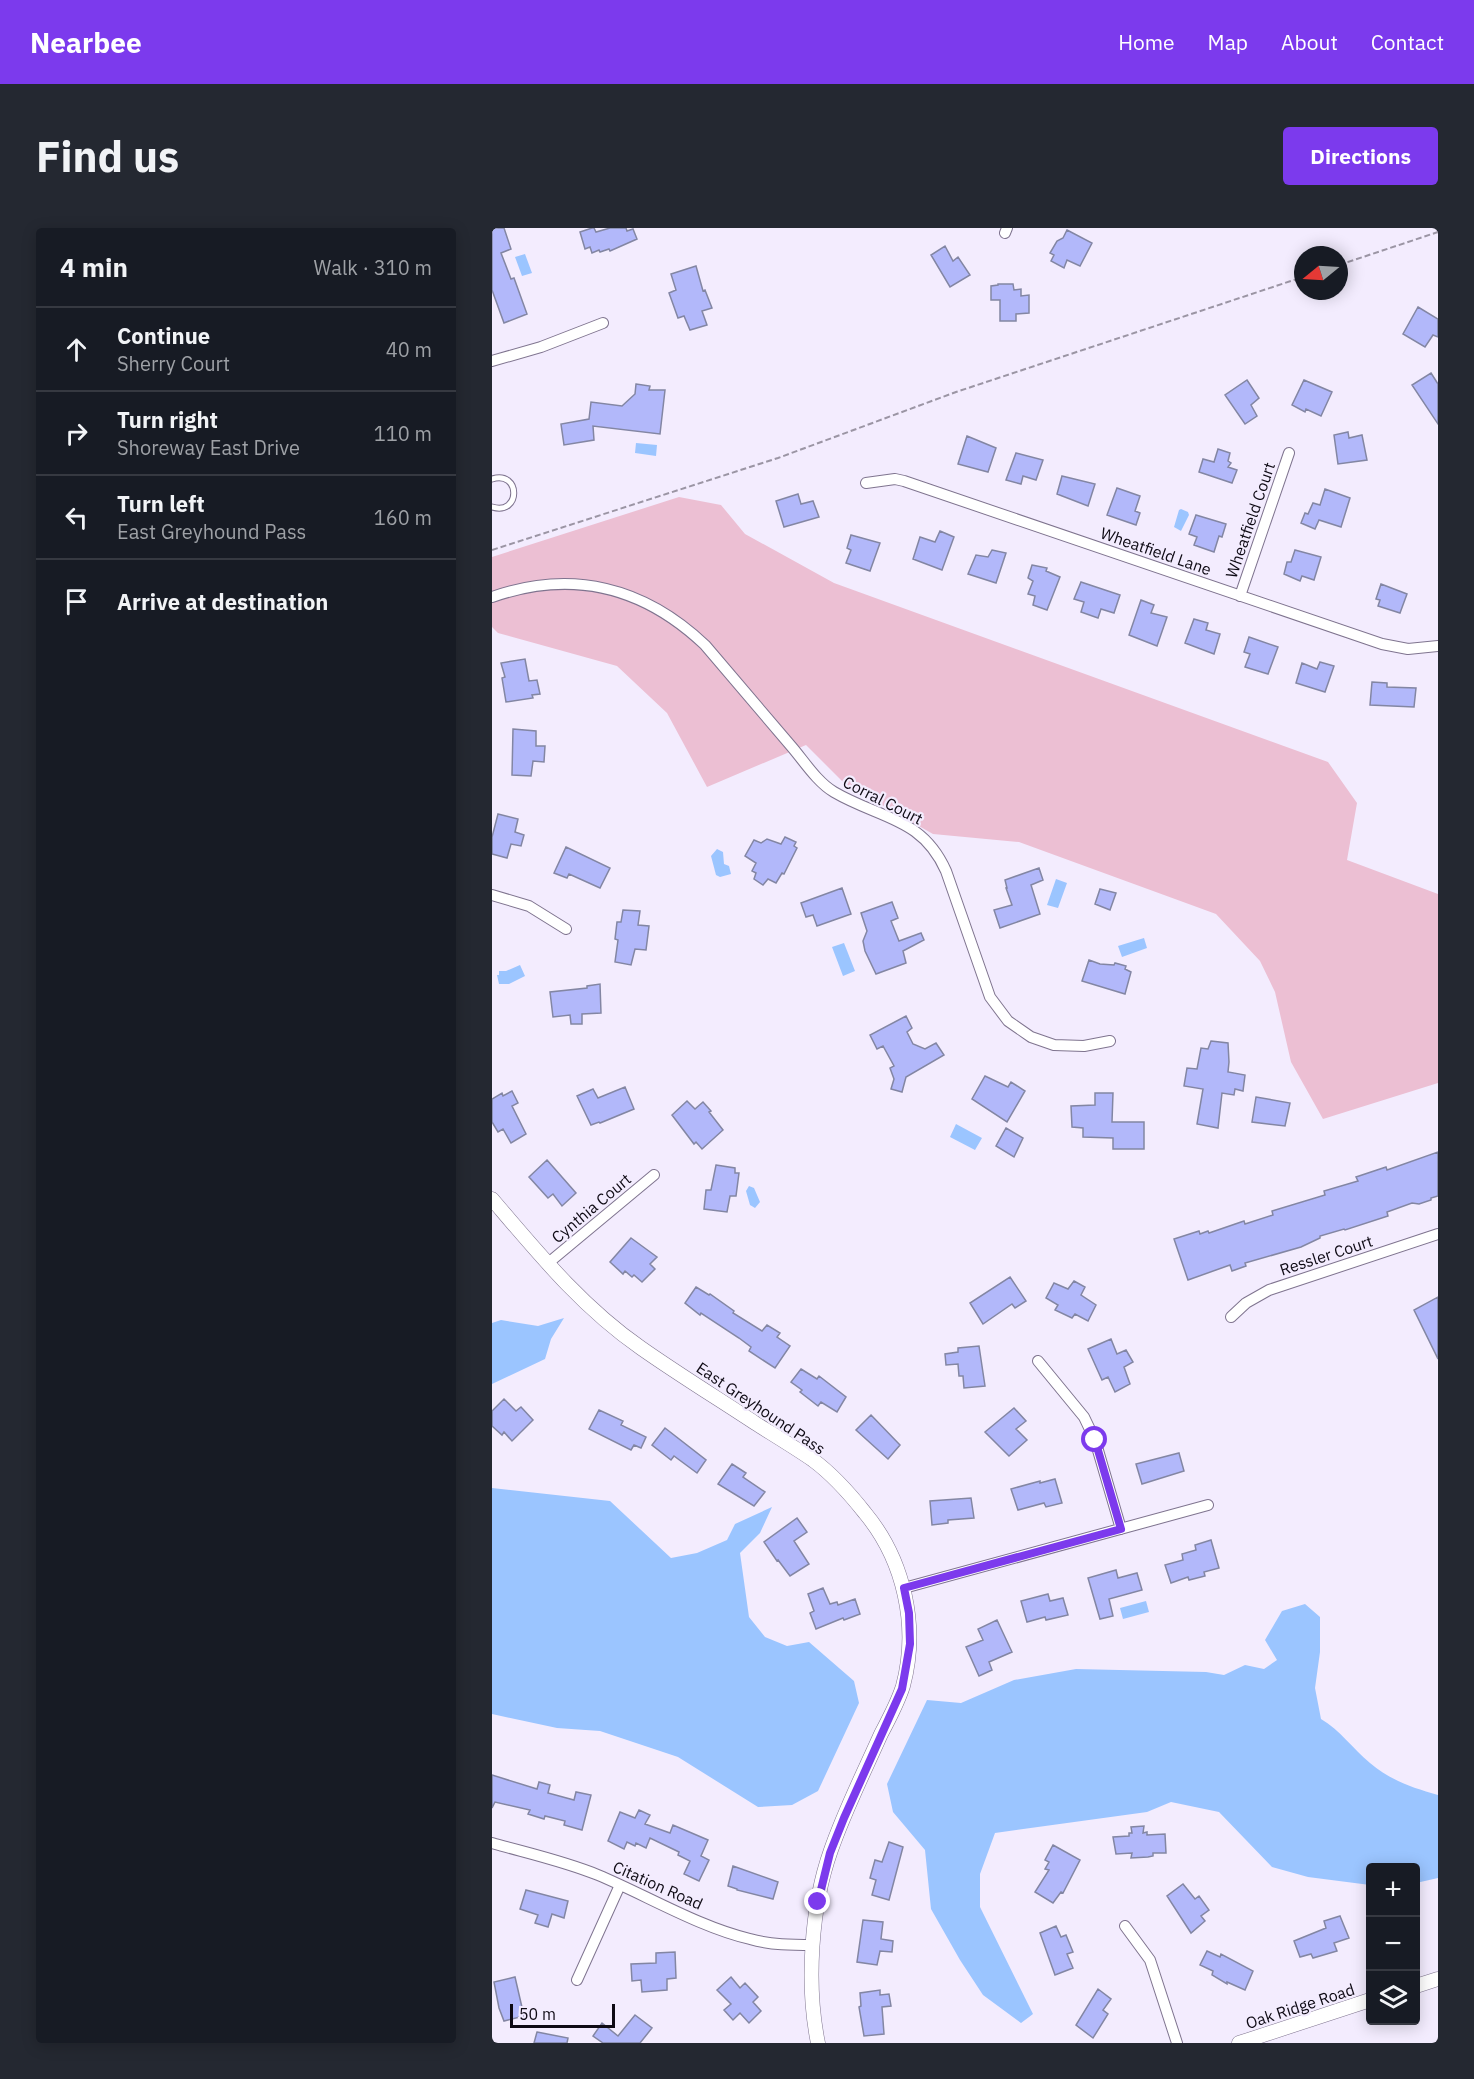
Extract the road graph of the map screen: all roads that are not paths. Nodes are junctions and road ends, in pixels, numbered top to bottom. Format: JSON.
{"nodes":[{"id":1,"x":603,"y":323,"type":"dead end"},
{"id":2,"x":492,"y":361,"type":"edge"},
{"id":3,"x":1289,"y":453,"type":"dead end"},
{"id":4,"x":492,"y":479,"type":"edge"},
{"id":5,"x":866,"y":483,"type":"dead end"},
{"id":6,"x":492,"y":507,"type":"edge"},
{"id":7,"x":1240,"y":596,"type":"junction"},
{"id":8,"x":492,"y":597,"type":"edge"},
{"id":9,"x":1438,"y":646,"type":"edge"},
{"id":10,"x":492,"y":896,"type":"edge"},
{"id":11,"x":566,"y":929,"type":"dead end"},
{"id":12,"x":1110,"y":1041,"type":"dead end"},
{"id":13,"x":654,"y":1175,"type":"dead end"},
{"id":14,"x":492,"y":1199,"type":"edge"},
{"id":15,"x":1438,"y":1234,"type":"edge"},
{"id":16,"x":547,"y":1264,"type":"junction"},
{"id":17,"x":1230,"y":1317,"type":"dead end"},
{"id":18,"x":1038,"y":1361,"type":"dead end"},
{"id":19,"x":1208,"y":1505,"type":"dead end"},
{"id":20,"x":1121,"y":1529,"type":"junction"},
{"id":21,"x":904,"y":1588,"type":"junction"},
{"id":22,"x":492,"y":1843,"type":"edge"},
{"id":23,"x":620,"y":1885,"type":"junction"},
{"id":24,"x":1125,"y":1926,"type":"dead end"},
{"id":25,"x":814,"y":1945,"type":"junction"},
{"id":26,"x":1438,"y":1979,"type":"edge"},
{"id":27,"x":577,"y":1980,"type":"dead end"},
{"id":28,"x":1420,"y":1985,"type":"edge"},
{"id":29,"x":1366,"y":2002,"type":"edge"},
{"id":30,"x":1265,"y":2039,"type":"edge"},
{"id":31,"x":818,"y":2043,"type":"edge"},
{"id":32,"x":1177,"y":2043,"type":"edge"},
{"id":33,"x":1239,"y":2043,"type":"edge"}],
"edges":[{"from":1,"to":2,"type":"street"},
{"from":3,"to":7,"type":"street","name":"Wheatfield Court"},
{"from":4,"to":6,"type":"lane"},
{"from":5,"to":7,"type":"street","name":"Wheatfield Lane"},
{"from":7,"to":9,"type":"street","name":"Wheatfield Lane"},
{"from":8,"to":12,"type":"street","name":"Corral Court"},
{"from":10,"to":11,"type":"street"},
{"from":13,"to":16,"type":"street","name":"Cynthia Court"},
{"from":14,"to":16,"type":"street","name":"East Greyhound Pass"},
{"from":15,"to":17,"type":"street","name":"Ressler Court"},
{"from":16,"to":21,"type":"street","name":"East Greyhound Pass"},
{"from":18,"to":20,"type":"street"},
{"from":19,"to":20,"type":"street"},
{"from":20,"to":21,"type":"street"},
{"from":21,"to":25,"type":"street","name":"East Greyhound Pass"},
{"from":22,"to":23,"type":"street","name":"Citation Road"},
{"from":23,"to":25,"type":"street","name":"Citation Road"},
{"from":23,"to":27,"type":"street"},
{"from":24,"to":32,"type":"street"},
{"from":25,"to":31,"type":"street","name":"East Greyhound Pass"},
{"from":26,"to":28,"type":"street"},
{"from":29,"to":30,"type":"street","name":"Oak Ridge Road"},
{"from":30,"to":33,"type":"street","name":"Oak Ridge Road"}]}
